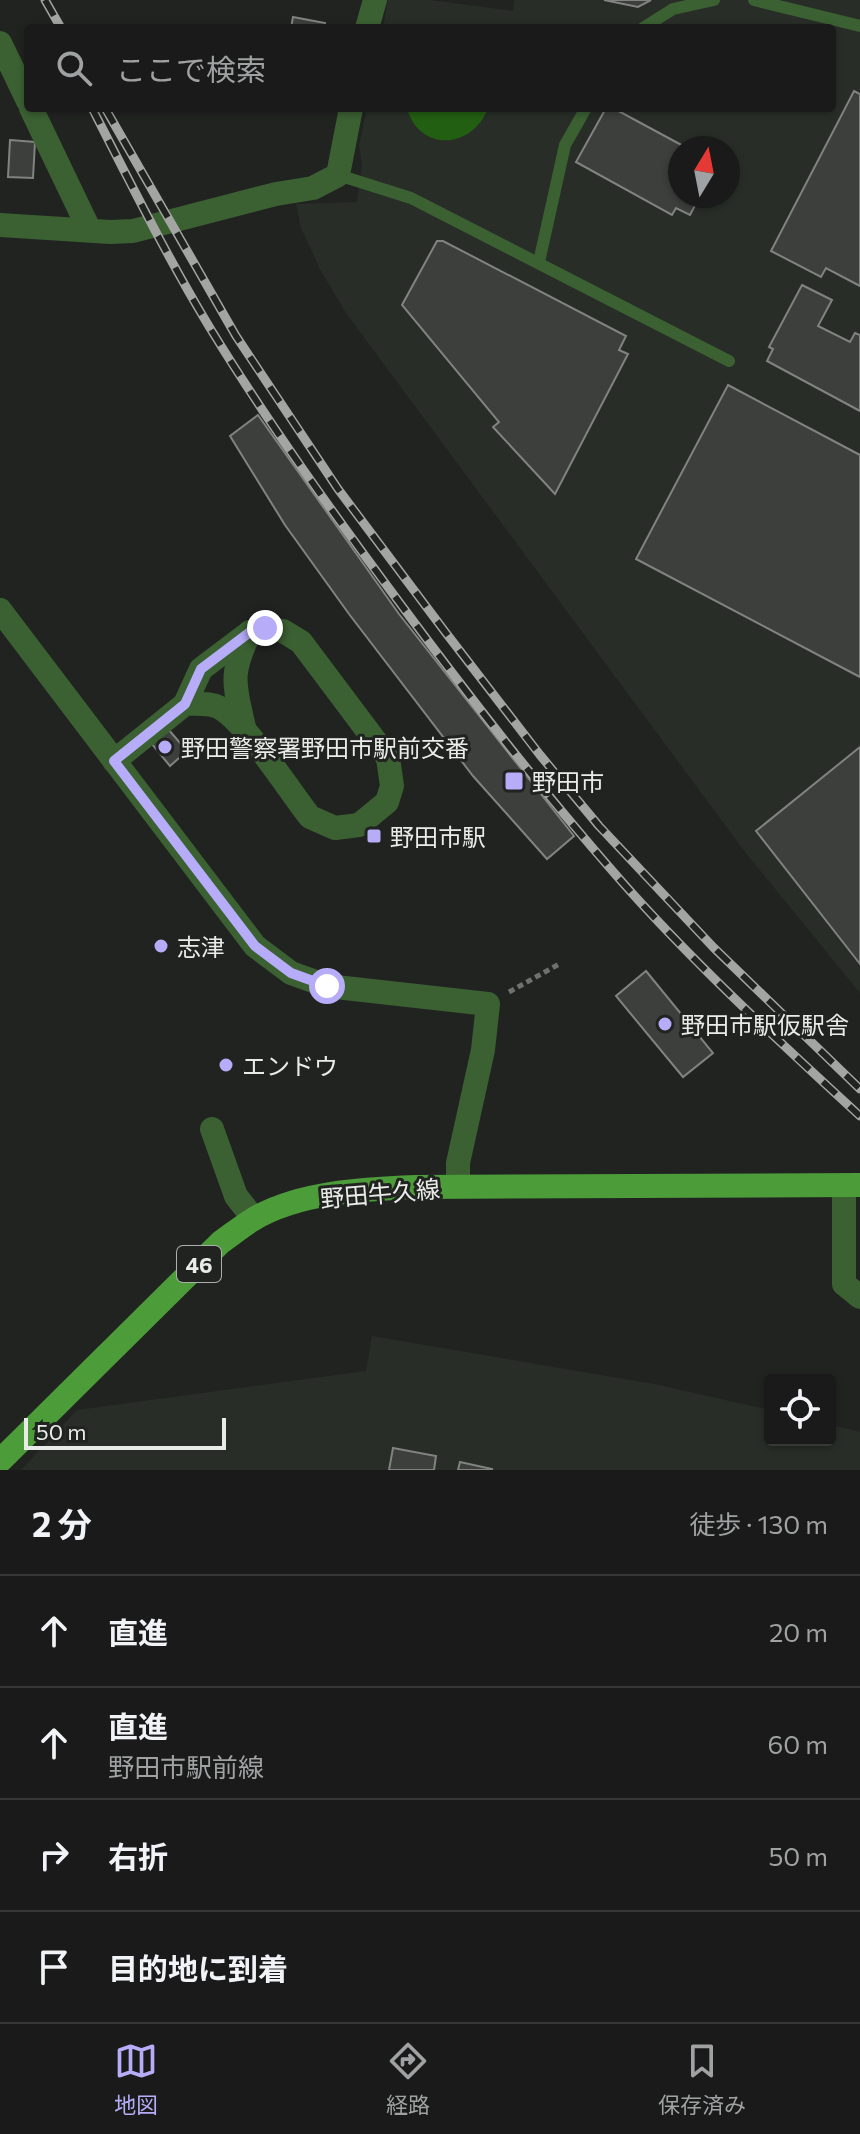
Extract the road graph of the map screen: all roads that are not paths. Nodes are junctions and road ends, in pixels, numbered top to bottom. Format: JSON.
{"nodes":[{"id":1,"x":375,"y":0,"type":"edge"},
{"id":2,"x":714,"y":0,"type":"edge"},
{"id":3,"x":754,"y":0,"type":"edge"},
{"id":4,"x":368,"y":24,"type":"edge"},
{"id":5,"x":649,"y":24,"type":"edge"},
{"id":6,"x":860,"y":26,"type":"edge"},
{"id":7,"x":0,"y":43,"type":"edge"},
{"id":8,"x":24,"y":93,"type":"edge"},
{"id":9,"x":33,"y":112,"type":"edge"},
{"id":10,"x":350,"y":112,"type":"edge"},
{"id":11,"x":584,"y":112,"type":"edge"},
{"id":12,"x":338,"y":175,"type":"junction"},
{"id":13,"x":0,"y":225,"type":"edge"},
{"id":14,"x":89,"y":229,"type":"junction"},
{"id":15,"x":539,"y":262,"type":"junction"},
{"id":16,"x":729,"y":361,"type":"dead end"},
{"id":17,"x":0,"y":610,"type":"edge"},
{"id":18,"x":250,"y":632,"type":"junction"},
{"id":19,"x":185,"y":704,"type":"junction"},
{"id":20,"x":245,"y":732,"type":"junction"},
{"id":21,"x":114,"y":761,"type":"junction"},
{"id":22,"x":212,"y":1129,"type":"dead end"},
{"id":23,"x":852,"y":1185,"type":"edge"},
{"id":24,"x":458,"y":1186,"type":"junction"},
{"id":25,"x":254,"y":1219,"type":"junction"},
{"id":26,"x":860,"y":1297,"type":"edge"},
{"id":27,"x":0,"y":1461,"type":"edge"}],
"edges":[{"from":1,"to":4,"type":"street"},
{"from":2,"to":5,"type":"lane"},
{"from":3,"to":6,"type":"lane"},
{"from":7,"to":8,"type":"street"},
{"from":9,"to":14,"type":"street"},
{"from":10,"to":12,"type":"street"},
{"from":11,"to":15,"type":"lane"},
{"from":12,"to":14,"type":"street"},
{"from":12,"to":15,"type":"lane"},
{"from":13,"to":14,"type":"street"},
{"from":15,"to":16,"type":"lane"},
{"from":17,"to":21,"type":"street"},
{"from":18,"to":19,"type":"street"},
{"from":18,"to":20,"type":"street"},
{"from":18,"to":20,"type":"street"},
{"from":19,"to":20,"type":"street"},
{"from":19,"to":21,"type":"street"},
{"from":21,"to":24,"type":"street"},
{"from":22,"to":25,"type":"street"},
{"from":23,"to":24,"type":"main road","name":"野田牛久線","number":"46"},
{"from":23,"to":26,"type":"street"},
{"from":24,"to":25,"type":"main road","name":"野田牛久線","number":"46"},
{"from":25,"to":27,"type":"main road","name":"野田牛久線","number":"46"}]}
